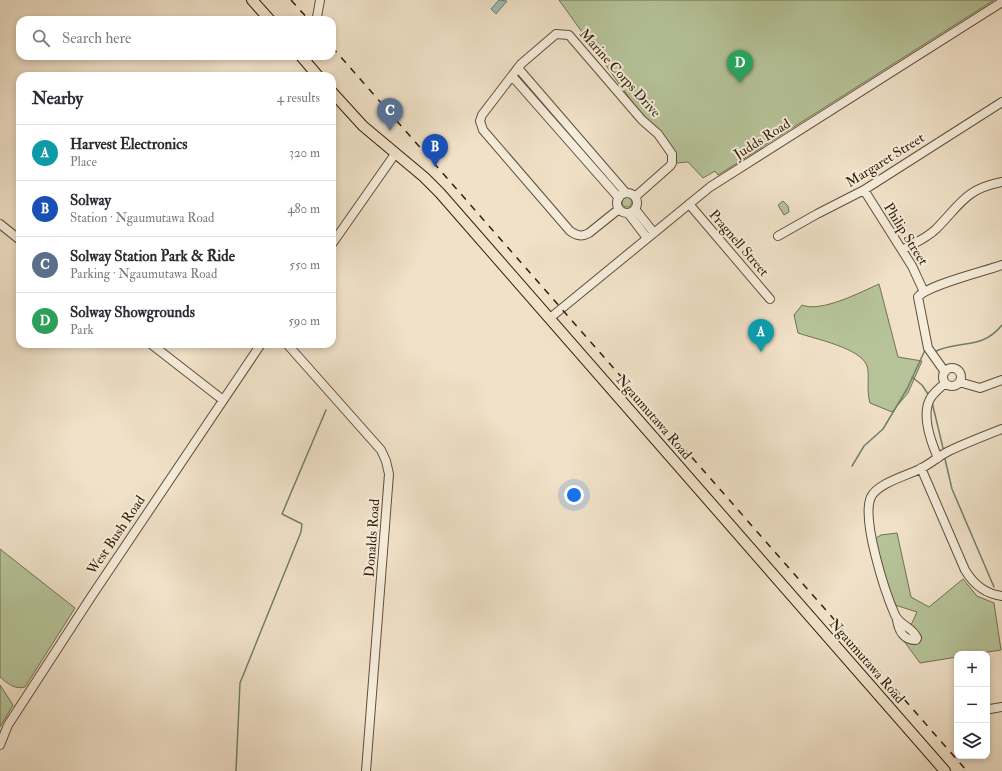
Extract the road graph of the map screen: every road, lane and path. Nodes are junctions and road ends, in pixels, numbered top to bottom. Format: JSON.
{"nodes":[{"id":1,"x":252,"y":0,"type":"edge"},
{"id":2,"x":320,"y":0,"type":"edge"},
{"id":3,"x":1002,"y":2,"type":"edge"},
{"id":4,"x":266,"y":16,"type":"edge"},
{"id":5,"x":317,"y":16,"type":"edge"},
{"id":6,"x":304,"y":60,"type":"edge"},
{"id":7,"x":518,"y":68,"type":"junction"},
{"id":8,"x":315,"y":72,"type":"edge"},
{"id":9,"x":512,"y":76,"type":"junction"},
{"id":10,"x":535,"y":94,"type":"junction"},
{"id":11,"x":336,"y":96,"type":"edge"},
{"id":12,"x":1002,"y":102,"type":"edge"},
{"id":13,"x":395,"y":154,"type":"junction"},
{"id":14,"x":1002,"y":182,"type":"edge"},
{"id":15,"x":864,"y":190,"type":"junction"},
{"id":16,"x":622,"y":195,"type":"junction"},
{"id":17,"x":634,"y":197,"type":"junction"},
{"id":18,"x":689,"y":204,"type":"junction"},
{"id":19,"x":619,"y":209,"type":"junction"},
{"id":20,"x":631,"y":211,"type":"junction"},
{"id":21,"x":0,"y":224,"type":"edge"},
{"id":22,"x":650,"y":235,"type":"junction"},
{"id":23,"x":778,"y":236,"type":"dead end"},
{"id":24,"x":16,"y":237,"type":"edge"},
{"id":25,"x":336,"y":238,"type":"edge"},
{"id":26,"x":902,"y":250,"type":"junction"},
{"id":27,"x":1002,"y":265,"type":"edge"},
{"id":28,"x":924,"y":292,"type":"junction"},
{"id":29,"x":770,"y":299,"type":"dead end"},
{"id":30,"x":550,"y":318,"type":"junction"},
{"id":31,"x":156,"y":348,"type":"edge"},
{"id":32,"x":258,"y":348,"type":"edge"},
{"id":33,"x":291,"y":348,"type":"edge"},
{"id":34,"x":945,"y":372,"type":"junction"},
{"id":35,"x":1002,"y":380,"type":"edge"},
{"id":36,"x":959,"y":382,"type":"junction"},
{"id":37,"x":945,"y":383,"type":"junction"},
{"id":38,"x":223,"y":400,"type":"junction"},
{"id":39,"x":1002,"y":430,"type":"edge"},
{"id":40,"x":938,"y":458,"type":"junction"},
{"id":41,"x":921,"y":468,"type":"junction"},
{"id":42,"x":1002,"y":596,"type":"edge"},
{"id":43,"x":897,"y":620,"type":"dead end"},
{"id":44,"x":1002,"y":707,"type":"edge"},
{"id":45,"x":990,"y":709,"type":"dead end"},
{"id":46,"x":0,"y":745,"type":"edge"},
{"id":47,"x":366,"y":771,"type":"edge"},
{"id":48,"x":945,"y":771,"type":"edge"}],
"edges":[{"from":1,"to":4,"type":"main road"},
{"from":2,"to":5,"type":"street"},
{"from":3,"to":18,"type":"street","name":"Judds Road"},
{"from":6,"to":8,"type":"main road"},
{"from":7,"to":9,"type":"street","name":"Marine Corps Drive"},
{"from":7,"to":10,"type":"street"},
{"from":7,"to":17,"type":"street","name":"Marine Corps Drive"},
{"from":9,"to":10,"type":"street"},
{"from":9,"to":19,"type":"street","name":"Marine Corps Drive"},
{"from":10,"to":16,"type":"street"},
{"from":11,"to":13,"type":"main road","name":"Ngaumutawa Road"},
{"from":12,"to":15,"type":"street","name":"Margaret Street"},
{"from":13,"to":25,"type":"street"},
{"from":13,"to":30,"type":"main road","name":"Ngaumutawa Road"},
{"from":14,"to":26,"type":"street"},
{"from":15,"to":23,"type":"street","name":"Margaret Street"},
{"from":15,"to":26,"type":"street","name":"Philip Street"},
{"from":16,"to":17,"type":"street"},
{"from":16,"to":19,"type":"street"},
{"from":17,"to":20,"type":"street"},
{"from":18,"to":22,"type":"street","name":"Judds Road"},
{"from":18,"to":29,"type":"street","name":"Pragnell Street"},
{"from":19,"to":20,"type":"street"},
{"from":20,"to":22,"type":"street"},
{"from":21,"to":24,"type":"street"},
{"from":22,"to":30,"type":"street","name":"Judds Road"},
{"from":26,"to":28,"type":"street","name":"Philip Street"},
{"from":27,"to":28,"type":"street"},
{"from":28,"to":34,"type":"street"},
{"from":30,"to":48,"type":"main road","name":"Ngaumutawa Road"},
{"from":31,"to":38,"type":"street"},
{"from":32,"to":38,"type":"street","name":"West Bush Road"},
{"from":33,"to":47,"type":"street","name":"Donalds Road"},
{"from":34,"to":36,"type":"street"},
{"from":34,"to":37,"type":"street"},
{"from":35,"to":36,"type":"street"},
{"from":36,"to":37,"type":"street"},
{"from":37,"to":40,"type":"street"},
{"from":38,"to":46,"type":"street","name":"West Bush Road"},
{"from":39,"to":40,"type":"street"},
{"from":40,"to":41,"type":"street"},
{"from":41,"to":42,"type":"street"},
{"from":41,"to":43,"type":"street"},
{"from":44,"to":45,"type":"street"}]}
